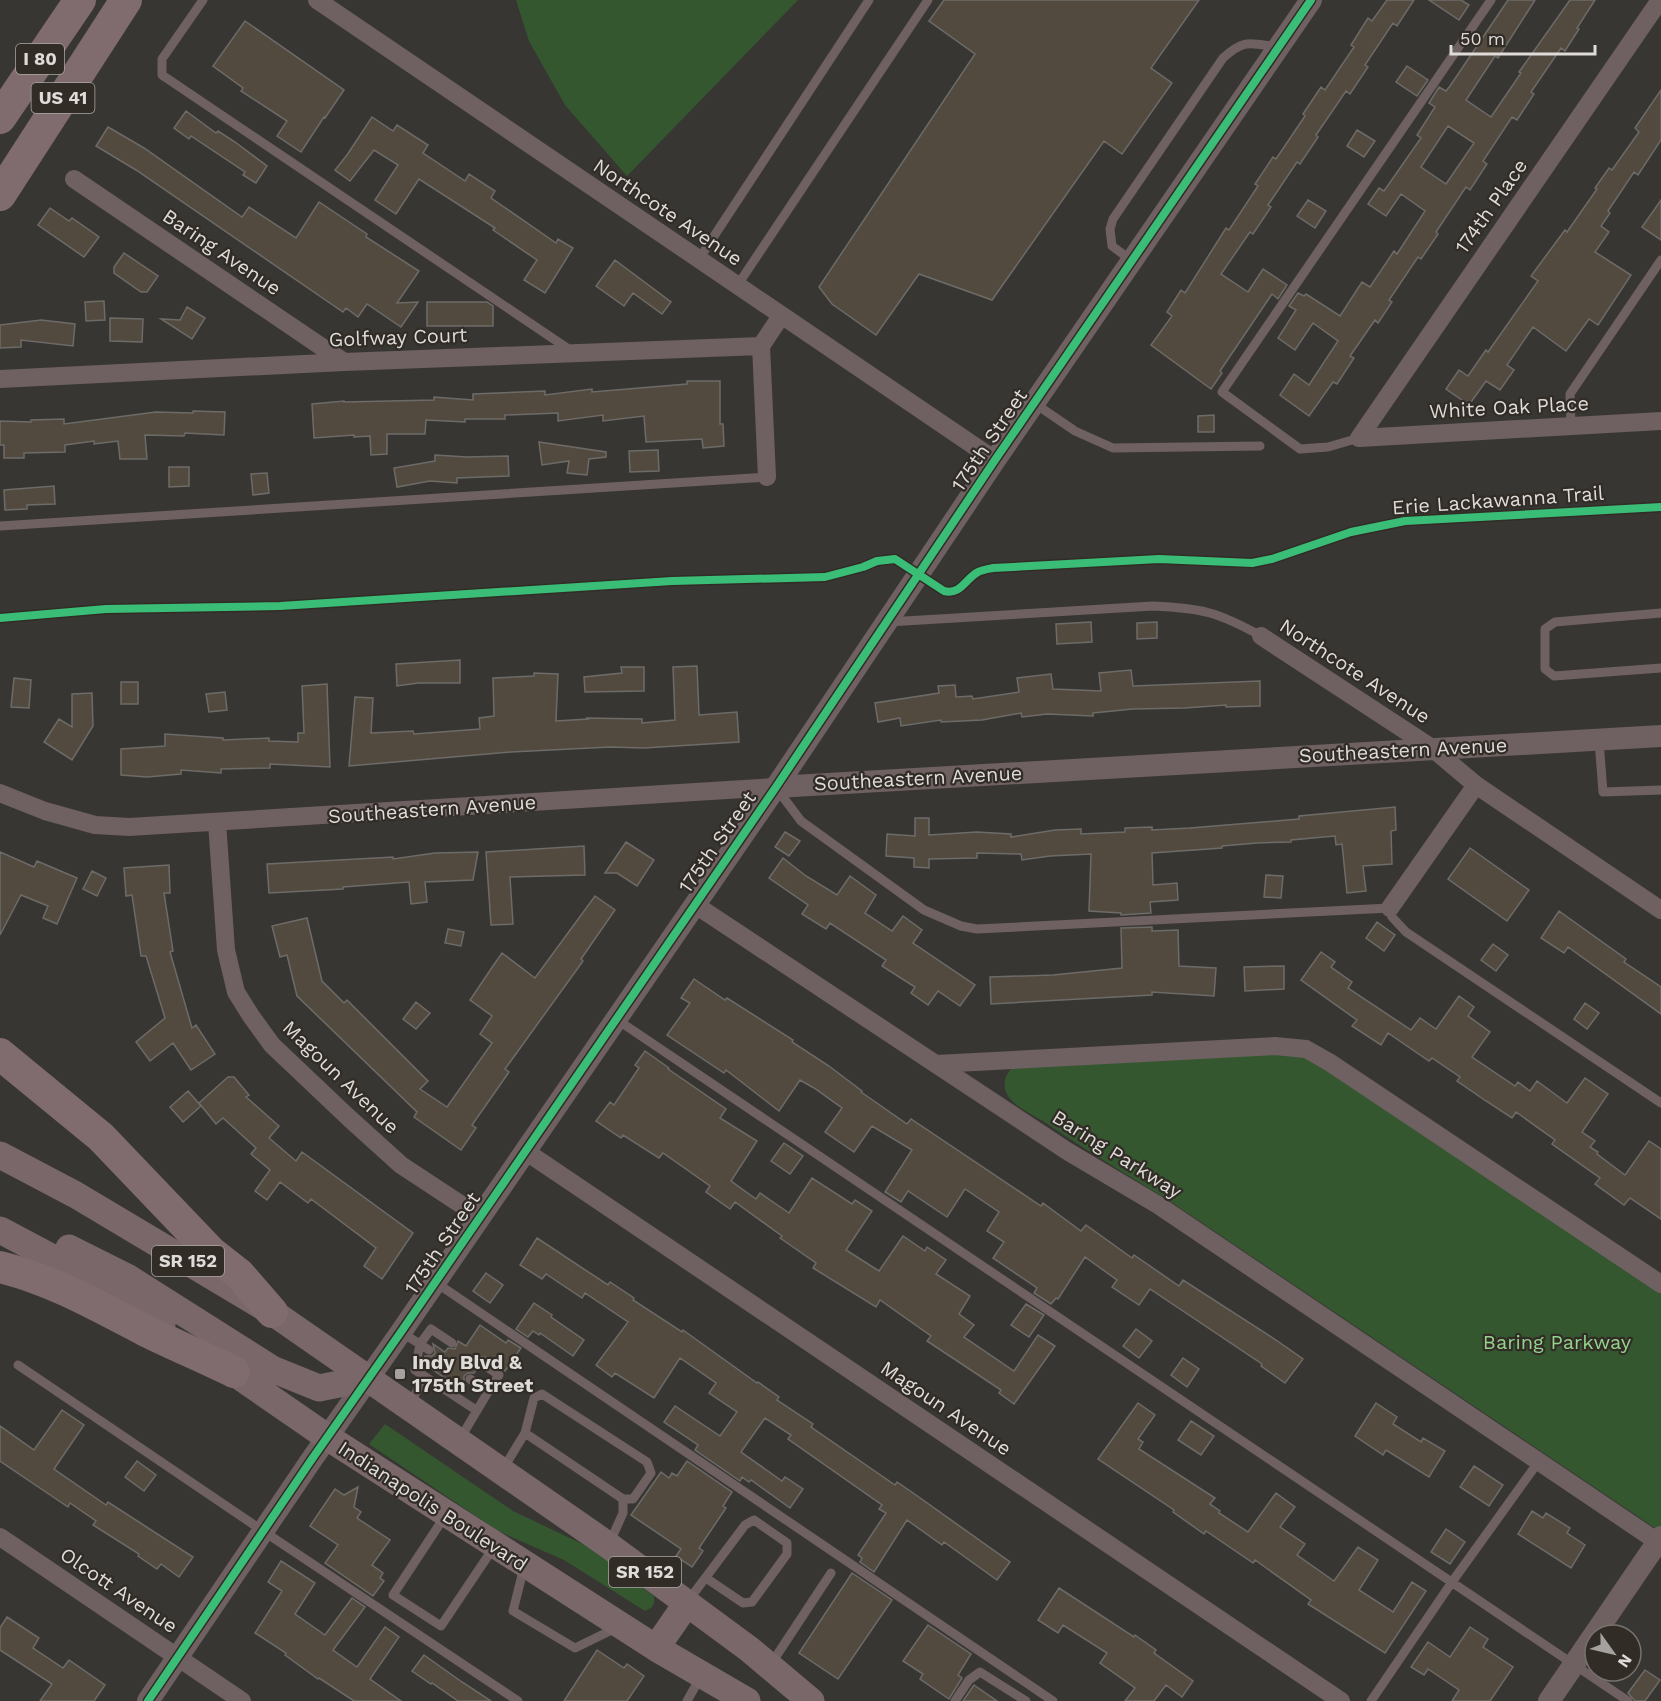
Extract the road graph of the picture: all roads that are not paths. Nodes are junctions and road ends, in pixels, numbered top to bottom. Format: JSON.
{"nodes":[{"id":1,"x":80,"y":0,"type":"edge"},
{"id":2,"x":126,"y":0,"type":"edge"},
{"id":3,"x":203,"y":0,"type":"edge"},
{"id":4,"x":317,"y":0,"type":"edge"},
{"id":5,"x":869,"y":0,"type":"edge"},
{"id":6,"x":928,"y":0,"type":"edge"},
{"id":7,"x":1311,"y":0,"type":"edge"},
{"id":8,"x":1491,"y":0,"type":"edge"},
{"id":9,"x":1660,"y":0,"type":"edge"},
{"id":10,"x":1278,"y":47,"type":"junction"},
{"id":11,"x":0,"y":118,"type":"edge"},
{"id":12,"x":74,"y":178,"type":"dead end"},
{"id":13,"x":0,"y":195,"type":"edge"},
{"id":14,"x":699,"y":259,"type":"junction"},
{"id":15,"x":1661,"y":260,"type":"edge"},
{"id":16,"x":1132,"y":261,"type":"junction"},
{"id":17,"x":737,"y":286,"type":"junction"},
{"id":18,"x":781,"y":316,"type":"junction"},
{"id":19,"x":761,"y":346,"type":"junction"},
{"id":20,"x":575,"y":353,"type":"junction"},
{"id":21,"x":344,"y":362,"type":"junction"},
{"id":22,"x":0,"y":379,"type":"edge"},
{"id":23,"x":1034,"y":403,"type":"junction"},
{"id":24,"x":1661,"y":421,"type":"edge"},
{"id":25,"x":1571,"y":426,"type":"junction"},
{"id":26,"x":1359,"y":438,"type":"junction"},
{"id":27,"x":1260,"y":446,"type":"dead end"},
{"id":28,"x":995,"y":460,"type":"junction"},
{"id":29,"x":766,"y":477,"type":"joint"},
{"id":30,"x":0,"y":526,"type":"edge"},
{"id":31,"x":1661,"y":613,"type":"edge"},
{"id":32,"x":887,"y":622,"type":"junction"},
{"id":33,"x":1261,"y":636,"type":"joint"},
{"id":34,"x":1661,"y":668,"type":"edge"},
{"id":35,"x":1661,"y":736,"type":"edge"},
{"id":36,"x":1599,"y":739,"type":"junction"},
{"id":37,"x":1432,"y":748,"type":"junction"},
{"id":38,"x":1476,"y":785,"type":"junction"},
{"id":39,"x":776,"y":787,"type":"junction"},
{"id":40,"x":1661,"y":790,"type":"edge"},
{"id":41,"x":0,"y":793,"type":"edge"},
{"id":42,"x":217,"y":822,"type":"junction"},
{"id":43,"x":694,"y":904,"type":"junction"},
{"id":44,"x":1390,"y":908,"type":"junction"},
{"id":45,"x":1661,"y":910,"type":"edge"},
{"id":46,"x":616,"y":1019,"type":"junction"},
{"id":47,"x":0,"y":1054,"type":"edge"},
{"id":48,"x":936,"y":1064,"type":"junction"},
{"id":49,"x":1661,"y":1103,"type":"edge"},
{"id":50,"x":525,"y":1151,"type":"junction"},
{"id":51,"x":0,"y":1155,"type":"edge"},
{"id":52,"x":480,"y":1217,"type":"junction"},
{"id":53,"x":0,"y":1218,"type":"edge"},
{"id":54,"x":0,"y":1230,"type":"edge"},
{"id":55,"x":0,"y":1267,"type":"edge"},
{"id":56,"x":435,"y":1282,"type":"junction"},
{"id":57,"x":1661,"y":1284,"type":"edge"},
{"id":58,"x":272,"y":1312,"type":"junction"},
{"id":59,"x":411,"y":1338,"type":"junction"},
{"id":60,"x":452,"y":1343,"type":"dead end"},
{"id":61,"x":429,"y":1350,"type":"dead end"},
{"id":62,"x":481,"y":1363,"type":"dead end"},
{"id":63,"x":18,"y":1365,"type":"dead end"},
{"id":64,"x":234,"y":1372,"type":"junction"},
{"id":65,"x":426,"y":1377,"type":"junction"},
{"id":66,"x":369,"y":1378,"type":"junction"},
{"id":67,"x":470,"y":1379,"type":"dead end"},
{"id":68,"x":488,"y":1392,"type":"junction"},
{"id":69,"x":408,"y":1406,"type":"junction"},
{"id":70,"x":476,"y":1410,"type":"junction"},
{"id":71,"x":525,"y":1433,"type":"junction"},
{"id":72,"x":327,"y":1437,"type":"junction"},
{"id":73,"x":459,"y":1441,"type":"junction"},
{"id":74,"x":1539,"y":1461,"type":"junction"},
{"id":75,"x":501,"y":1471,"type":"junction"},
{"id":76,"x":623,"y":1499,"type":"junction"},
{"id":77,"x":764,"y":1505,"type":"junction"},
{"id":78,"x":446,"y":1514,"type":"junction"},
{"id":79,"x":754,"y":1520,"type":"junction"},
{"id":80,"x":263,"y":1532,"type":"junction"},
{"id":81,"x":0,"y":1537,"type":"edge"},
{"id":82,"x":1660,"y":1541,"type":"edge"},
{"id":83,"x":496,"y":1545,"type":"junction"},
{"id":84,"x":608,"y":1545,"type":"junction"},
{"id":85,"x":525,"y":1564,"type":"junction"},
{"id":86,"x":831,"y":1573,"type":"dead end"},
{"id":87,"x":706,"y":1578,"type":"junction"},
{"id":88,"x":1452,"y":1582,"type":"junction"},
{"id":89,"x":687,"y":1603,"type":"junction"},
{"id":90,"x":621,"y":1626,"type":"junction"},
{"id":91,"x":656,"y":1648,"type":"junction"},
{"id":92,"x":178,"y":1657,"type":"junction"},
{"id":93,"x":1574,"y":1665,"type":"junction"},
{"id":94,"x":769,"y":1666,"type":"junction"},
{"id":95,"x":702,"y":1676,"type":"junction"},
{"id":96,"x":737,"y":1699,"type":"edge"},
{"id":97,"x":148,"y":1701,"type":"edge"},
{"id":98,"x":242,"y":1701,"type":"edge"},
{"id":99,"x":518,"y":1701,"type":"edge"},
{"id":100,"x":687,"y":1701,"type":"edge"},
{"id":101,"x":811,"y":1701,"type":"edge"},
{"id":102,"x":955,"y":1701,"type":"edge"},
{"id":103,"x":1026,"y":1701,"type":"edge"},
{"id":104,"x":1053,"y":1701,"type":"edge"},
{"id":105,"x":1341,"y":1701,"type":"edge"},
{"id":106,"x":1371,"y":1701,"type":"edge"},
{"id":107,"x":1549,"y":1701,"type":"edge"},
{"id":108,"x":1628,"y":1701,"type":"edge"}],
"edges":[{"from":1,"to":11,"type":"highway","number":"I 80"},
{"from":2,"to":13,"type":"highway","number":"US 41"},
{"from":3,"to":20,"type":"lane"},
{"from":4,"to":14,"type":"street","name":"Northcote Avenue"},
{"from":5,"to":14,"type":"lane"},
{"from":6,"to":17,"type":"lane"},
{"from":7,"to":10,"type":"street","name":"175th Street"},
{"from":8,"to":26,"type":"lane"},
{"from":9,"to":26,"type":"street","name":"174th Place"},
{"from":10,"to":16,"type":"street","name":"175th Street"},
{"from":10,"to":16,"type":"lane"},
{"from":12,"to":21,"type":"street","name":"Baring Avenue"},
{"from":14,"to":17,"type":"street","name":"Northcote Avenue"},
{"from":15,"to":25,"type":"lane"},
{"from":16,"to":23,"type":"street","name":"175th Street"},
{"from":17,"to":18,"type":"street","name":"Northcote Avenue"},
{"from":18,"to":19,"type":"street"},
{"from":18,"to":28,"type":"street","name":"Northcote Avenue"},
{"from":19,"to":20,"type":"street","name":"Golfway Court"},
{"from":19,"to":29,"type":"street"},
{"from":20,"to":21,"type":"street","name":"Golfway Court"},
{"from":21,"to":22,"type":"street","name":"Golfway Court"},
{"from":23,"to":27,"type":"lane"},
{"from":23,"to":28,"type":"street","name":"175th Street"},
{"from":24,"to":25,"type":"street","name":"White Oak Place"},
{"from":25,"to":26,"type":"street","name":"White Oak Place"},
{"from":28,"to":32,"type":"street","name":"175th Street"},
{"from":29,"to":30,"type":"lane"},
{"from":31,"to":34,"type":"lane"},
{"from":32,"to":33,"type":"lane"},
{"from":32,"to":39,"type":"street","name":"175th Street"},
{"from":33,"to":37,"type":"street","name":"Northcote Avenue"},
{"from":35,"to":36,"type":"street","name":"Southeastern Avenue"},
{"from":36,"to":37,"type":"street","name":"Southeastern Avenue"},
{"from":36,"to":40,"type":"lane"},
{"from":37,"to":38,"type":"street","name":"Northcote Avenue"},
{"from":37,"to":39,"type":"street","name":"Southeastern Avenue"},
{"from":38,"to":44,"type":"street"},
{"from":38,"to":45,"type":"street","name":"Northcote Avenue"},
{"from":39,"to":42,"type":"street","name":"Southeastern Avenue"},
{"from":39,"to":43,"type":"street","name":"175th Street"},
{"from":39,"to":44,"type":"lane"},
{"from":41,"to":42,"type":"street","name":"Southeastern Avenue"},
{"from":42,"to":52,"type":"street","name":"Magoun Avenue"},
{"from":43,"to":46,"type":"street","name":"175th Street"},
{"from":43,"to":48,"type":"street","name":"Baring Parkway"},
{"from":44,"to":49,"type":"lane"},
{"from":46,"to":50,"type":"street","name":"175th Street"},
{"from":46,"to":88,"type":"lane"},
{"from":47,"to":58,"type":"highway"},
{"from":48,"to":57,"type":"street"},
{"from":48,"to":74,"type":"street","name":"Baring Parkway"},
{"from":50,"to":52,"type":"street","name":"175th Street"},
{"from":50,"to":105,"type":"street","name":"Magoun Avenue"},
{"from":51,"to":58,"type":"main road","number":"SR 152"},
{"from":52,"to":56,"type":"street","name":"175th Street"},
{"from":53,"to":66,"type":"main road"},
{"from":54,"to":64,"type":"main road","name":"Indianapolis Boulevard","number":"SR 152"},
{"from":55,"to":64,"type":"highway"},
{"from":56,"to":59,"type":"street","name":"175th Street"},
{"from":56,"to":77,"type":"lane"},
{"from":58,"to":66,"type":"main road","number":"SR 152"},
{"from":59,"to":60,"type":"lane"},
{"from":59,"to":61,"type":"lane"},
{"from":59,"to":65,"type":"lane"},
{"from":59,"to":66,"type":"street","name":"175th Street"},
{"from":62,"to":68,"type":"lane"},
{"from":63,"to":80,"type":"lane"},
{"from":64,"to":72,"type":"main road","name":"Indianapolis Boulevard","number":"SR 152"},
{"from":65,"to":69,"type":"lane"},
{"from":65,"to":70,"type":"lane"},
{"from":66,"to":69,"type":"main road","number":"SR 152"},
{"from":66,"to":72,"type":"street","name":"175th Street"},
{"from":67,"to":68,"type":"lane"},
{"from":68,"to":70,"type":"lane"},
{"from":69,"to":73,"type":"main road","number":"SR 152"},
{"from":70,"to":73,"type":"lane"},
{"from":71,"to":75,"type":"lane"},
{"from":71,"to":76,"type":"lane"},
{"from":71,"to":76,"type":"lane"},
{"from":72,"to":78,"type":"main road","name":"Indianapolis Boulevard","number":"SR 152"},
{"from":72,"to":80,"type":"street","name":"175th Street"},
{"from":73,"to":75,"type":"main road","number":"SR 152"},
{"from":74,"to":82,"type":"street","name":"Baring Parkway"},
{"from":74,"to":88,"type":"lane"},
{"from":75,"to":84,"type":"main road","number":"SR 152"},
{"from":76,"to":84,"type":"lane"},
{"from":77,"to":79,"type":"lane"},
{"from":77,"to":104,"type":"lane"},
{"from":78,"to":83,"type":"main road","name":"Indianapolis Boulevard","number":"SR 152"},
{"from":78,"to":83,"type":"lane"},
{"from":79,"to":87,"type":"lane"},
{"from":79,"to":87,"type":"lane"},
{"from":80,"to":92,"type":"street","name":"175th Street"},
{"from":80,"to":99,"type":"lane"},
{"from":81,"to":92,"type":"street","name":"Olcott Avenue"},
{"from":82,"to":93,"type":"street"},
{"from":83,"to":85,"type":"main road","name":"Indianapolis Boulevard","number":"SR 152"},
{"from":84,"to":89,"type":"main road","number":"SR 152"},
{"from":85,"to":90,"type":"main road","name":"Indianapolis Boulevard","number":"SR 152"},
{"from":85,"to":90,"type":"lane"},
{"from":86,"to":94,"type":"lane"},
{"from":87,"to":89,"type":"lane"},
{"from":88,"to":93,"type":"lane"},
{"from":88,"to":106,"type":"lane"},
{"from":89,"to":91,"type":"main road"},
{"from":89,"to":94,"type":"main road","number":"SR 152"},
{"from":90,"to":91,"type":"main road","name":"Indianapolis Boulevard","number":"SR 152"},
{"from":91,"to":95,"type":"main road","name":"Indianapolis Boulevard","number":"SR 152"},
{"from":92,"to":97,"type":"street","name":"175th Street"},
{"from":92,"to":98,"type":"street","name":"Olcott Avenue"},
{"from":93,"to":107,"type":"street"},
{"from":93,"to":108,"type":"lane"},
{"from":94,"to":96,"type":"main road"},
{"from":94,"to":101,"type":"main road","number":"SR 152"},
{"from":95,"to":96,"type":"main road","name":"Indianapolis Boulevard","number":"SR 152"},
{"from":95,"to":100,"type":"lane"},
{"from":102,"to":103,"type":"lane"}]}
